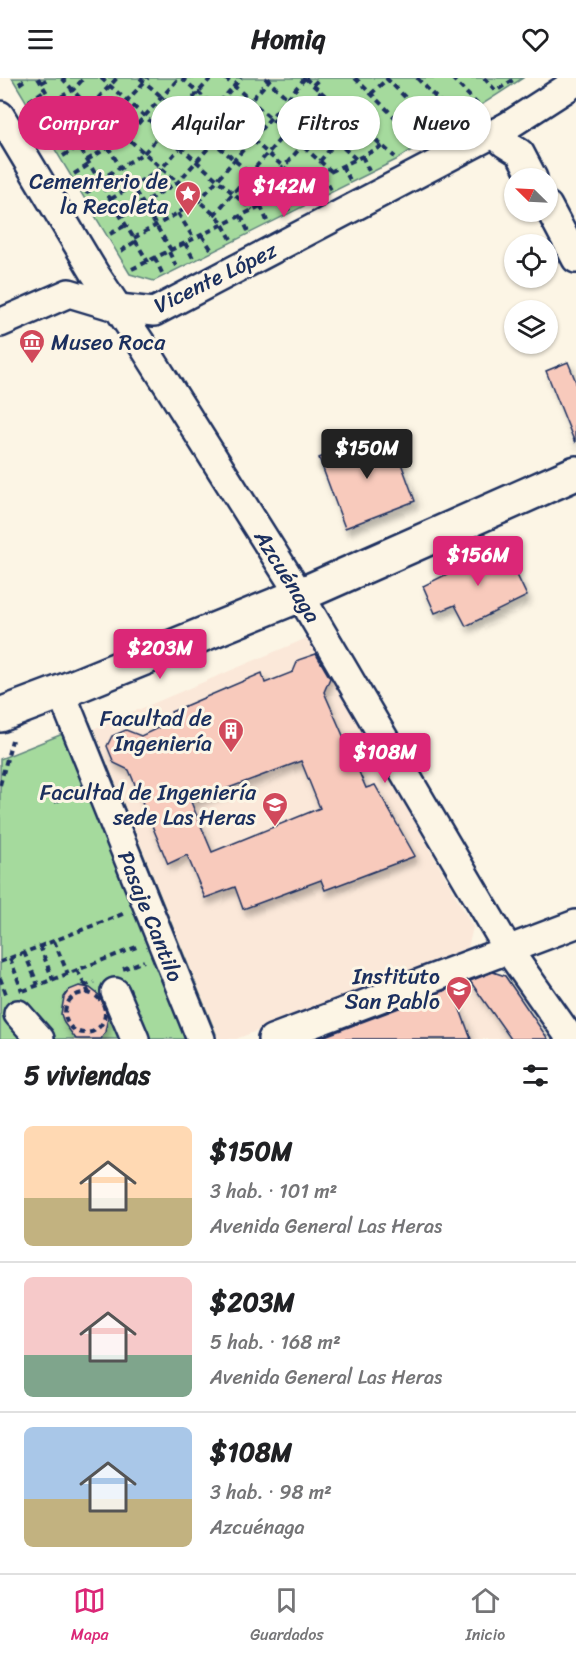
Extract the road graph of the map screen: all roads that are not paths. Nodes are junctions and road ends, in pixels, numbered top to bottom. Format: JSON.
{"nodes":[{"id":1,"x":576,"y":82,"type":"edge"},
{"id":2,"x":0,"y":115,"type":"edge"},
{"id":3,"x":506,"y":127,"type":"junction"},
{"id":4,"x":527,"y":168,"type":"edge"},
{"id":5,"x":556,"y":222,"type":"edge"},
{"id":6,"x":576,"y":259,"type":"edge"},
{"id":7,"x":119,"y":308,"type":"junction"},
{"id":8,"x":0,"y":323,"type":"edge"},
{"id":9,"x":576,"y":473,"type":"edge"},
{"id":10,"x":300,"y":595,"type":"junction"},
{"id":11,"x":61,"y":692,"type":"junction"},
{"id":12,"x":10,"y":711,"type":"edge"},
{"id":13,"x":576,"y":924,"type":"edge"},
{"id":14,"x":509,"y":951,"type":"junction"},
{"id":15,"x":102,"y":993,"type":"road end"},
{"id":16,"x":12,"y":1001,"type":"edge"},
{"id":17,"x":40,"y":1039,"type":"edge"},
{"id":18,"x":135,"y":1039,"type":"edge"},
{"id":19,"x":201,"y":1039,"type":"edge"},
{"id":20,"x":272,"y":1039,"type":"edge"},
{"id":21,"x":570,"y":1039,"type":"edge"}],
"edges":[{"from":1,"to":3,"type":"street","name":"Vicente López"},
{"from":2,"to":7,"type":"street","name":"Azcuénaga"},
{"from":3,"to":4,"type":"street"},
{"from":3,"to":7,"type":"street","name":"Vicente López"},
{"from":5,"to":6,"type":"street"},
{"from":7,"to":8,"type":"street","name":"Vicente López"},
{"from":7,"to":10,"type":"street","name":"Azcuénaga"},
{"from":9,"to":10,"type":"main road"},
{"from":10,"to":11,"type":"main road"},
{"from":10,"to":14,"type":"street","name":"Azcuénaga"},
{"from":11,"to":12,"type":"main road"},
{"from":11,"to":19,"type":"street","name":"Pasaje Cantilo"},
{"from":13,"to":14,"type":"street"},
{"from":14,"to":20,"type":"street"},
{"from":14,"to":21,"type":"street","name":"Azcuénaga"},
{"from":15,"to":18,"type":"street"},
{"from":16,"to":17,"type":"street"}]}
